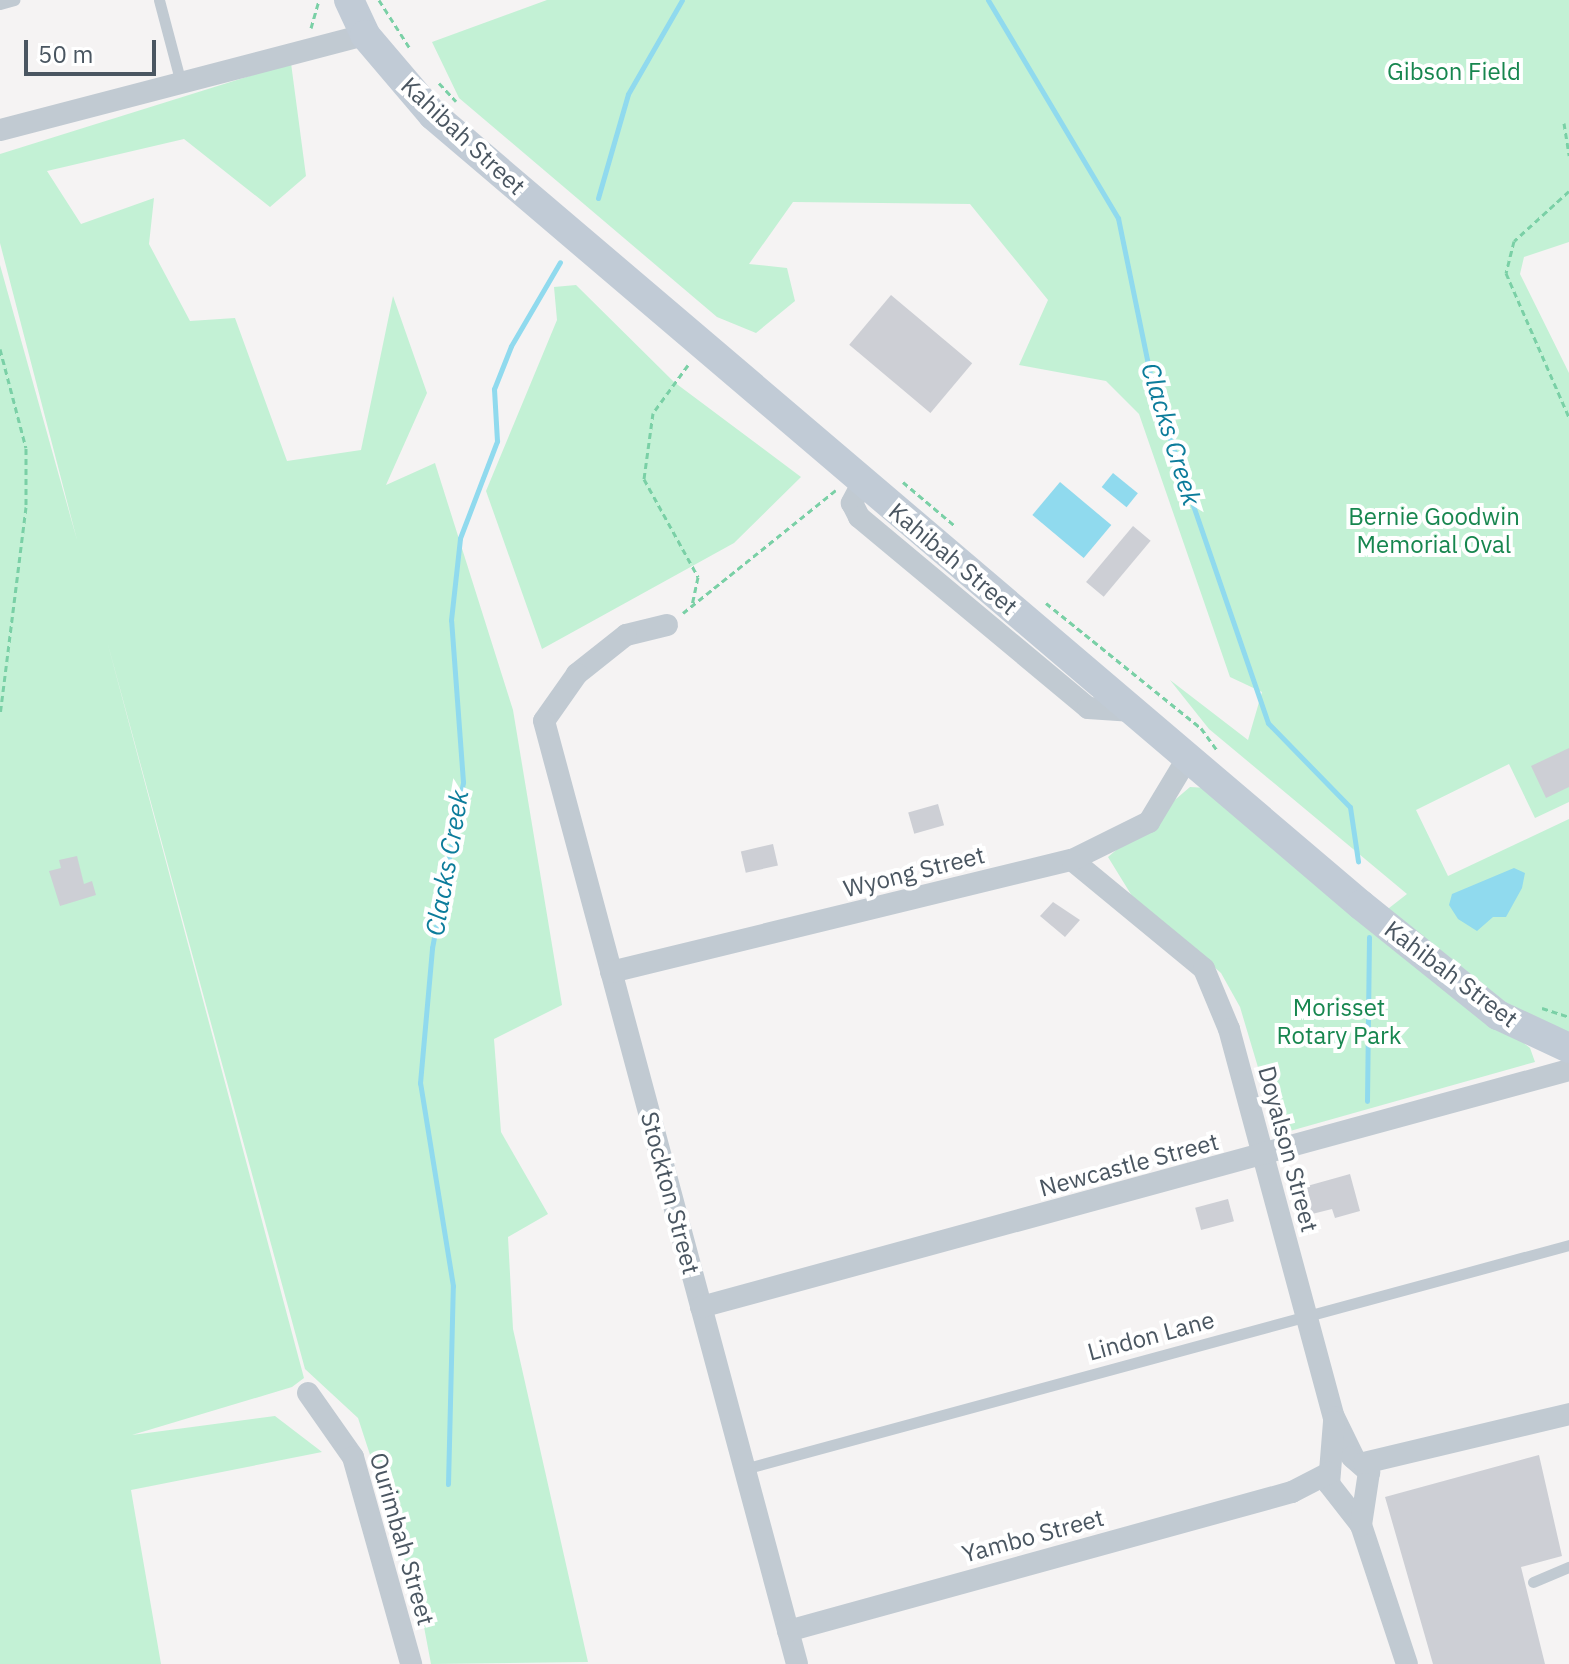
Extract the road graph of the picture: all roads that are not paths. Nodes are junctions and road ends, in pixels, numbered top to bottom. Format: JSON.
{"nodes":[{"id":1,"x":14,"y":0,"type":"edge"},
{"id":2,"x":159,"y":0,"type":"edge"},
{"id":3,"x":349,"y":0,"type":"edge"},
{"id":4,"x":0,"y":4,"type":"edge"},
{"id":5,"x":365,"y":35,"type":"junction"},
{"id":6,"x":181,"y":83,"type":"junction"},
{"id":7,"x":0,"y":130,"type":"edge"},
{"id":8,"x":667,"y":625,"type":"road end"},
{"id":9,"x":1188,"y":757,"type":"junction"},
{"id":10,"x":1072,"y":860,"type":"junction"},
{"id":11,"x":611,"y":972,"type":"junction"},
{"id":12,"x":1569,"y":1048,"type":"edge"},
{"id":13,"x":1569,"y":1070,"type":"edge"},
{"id":14,"x":1263,"y":1156,"type":"junction"},
{"id":15,"x":1569,"y":1245,"type":"edge"},
{"id":16,"x":701,"y":1307,"type":"junction"},
{"id":17,"x":1307,"y":1317,"type":"junction"},
{"id":18,"x":308,"y":1393,"type":"dead end"},
{"id":19,"x":1569,"y":1414,"type":"edge"},
{"id":20,"x":744,"y":1469,"type":"junction"},
{"id":21,"x":1349,"y":1478,"type":"junction"},
{"id":22,"x":1569,"y":1567,"type":"edge"},
{"id":23,"x":1533,"y":1582,"type":"dead end"},
{"id":24,"x":788,"y":1631,"type":"junction"},
{"id":25,"x":1399,"y":1658,"type":"edge"},
{"id":26,"x":411,"y":1664,"type":"edge"},
{"id":27,"x":797,"y":1664,"type":"edge"}],
"edges":[{"from":1,"to":4,"type":"lane"},
{"from":2,"to":6,"type":"lane"},
{"from":3,"to":5,"type":"street"},
{"from":5,"to":6,"type":"street"},
{"from":5,"to":9,"type":"street","name":"Kahibah Street"},
{"from":6,"to":7,"type":"street"},
{"from":8,"to":11,"type":"street","name":"Stockton Street"},
{"from":9,"to":10,"type":"street","name":"Wyong Street"},
{"from":9,"to":12,"type":"street","name":"Kahibah Street"},
{"from":10,"to":11,"type":"street","name":"Wyong Street"},
{"from":10,"to":14,"type":"street","name":"Doyalson Street"},
{"from":11,"to":16,"type":"street","name":"Stockton Street"},
{"from":13,"to":14,"type":"street","name":"Newcastle Street"},
{"from":14,"to":16,"type":"street","name":"Newcastle Street"},
{"from":14,"to":17,"type":"street","name":"Doyalson Street"},
{"from":15,"to":17,"type":"lane","name":"Lindon Lane"},
{"from":16,"to":20,"type":"street","name":"Stockton Street"},
{"from":17,"to":20,"type":"lane","name":"Lindon Lane"},
{"from":17,"to":21,"type":"street","name":"Doyalson Street"},
{"from":18,"to":26,"type":"street","name":"Ourimbah Street"},
{"from":19,"to":21,"type":"street","name":"Yambo Street"},
{"from":20,"to":24,"type":"street","name":"Stockton Street"},
{"from":21,"to":24,"type":"street","name":"Yambo Street"},
{"from":21,"to":25,"type":"street"},
{"from":22,"to":23,"type":"lane"},
{"from":24,"to":27,"type":"street","name":"Stockton Street"}]}
